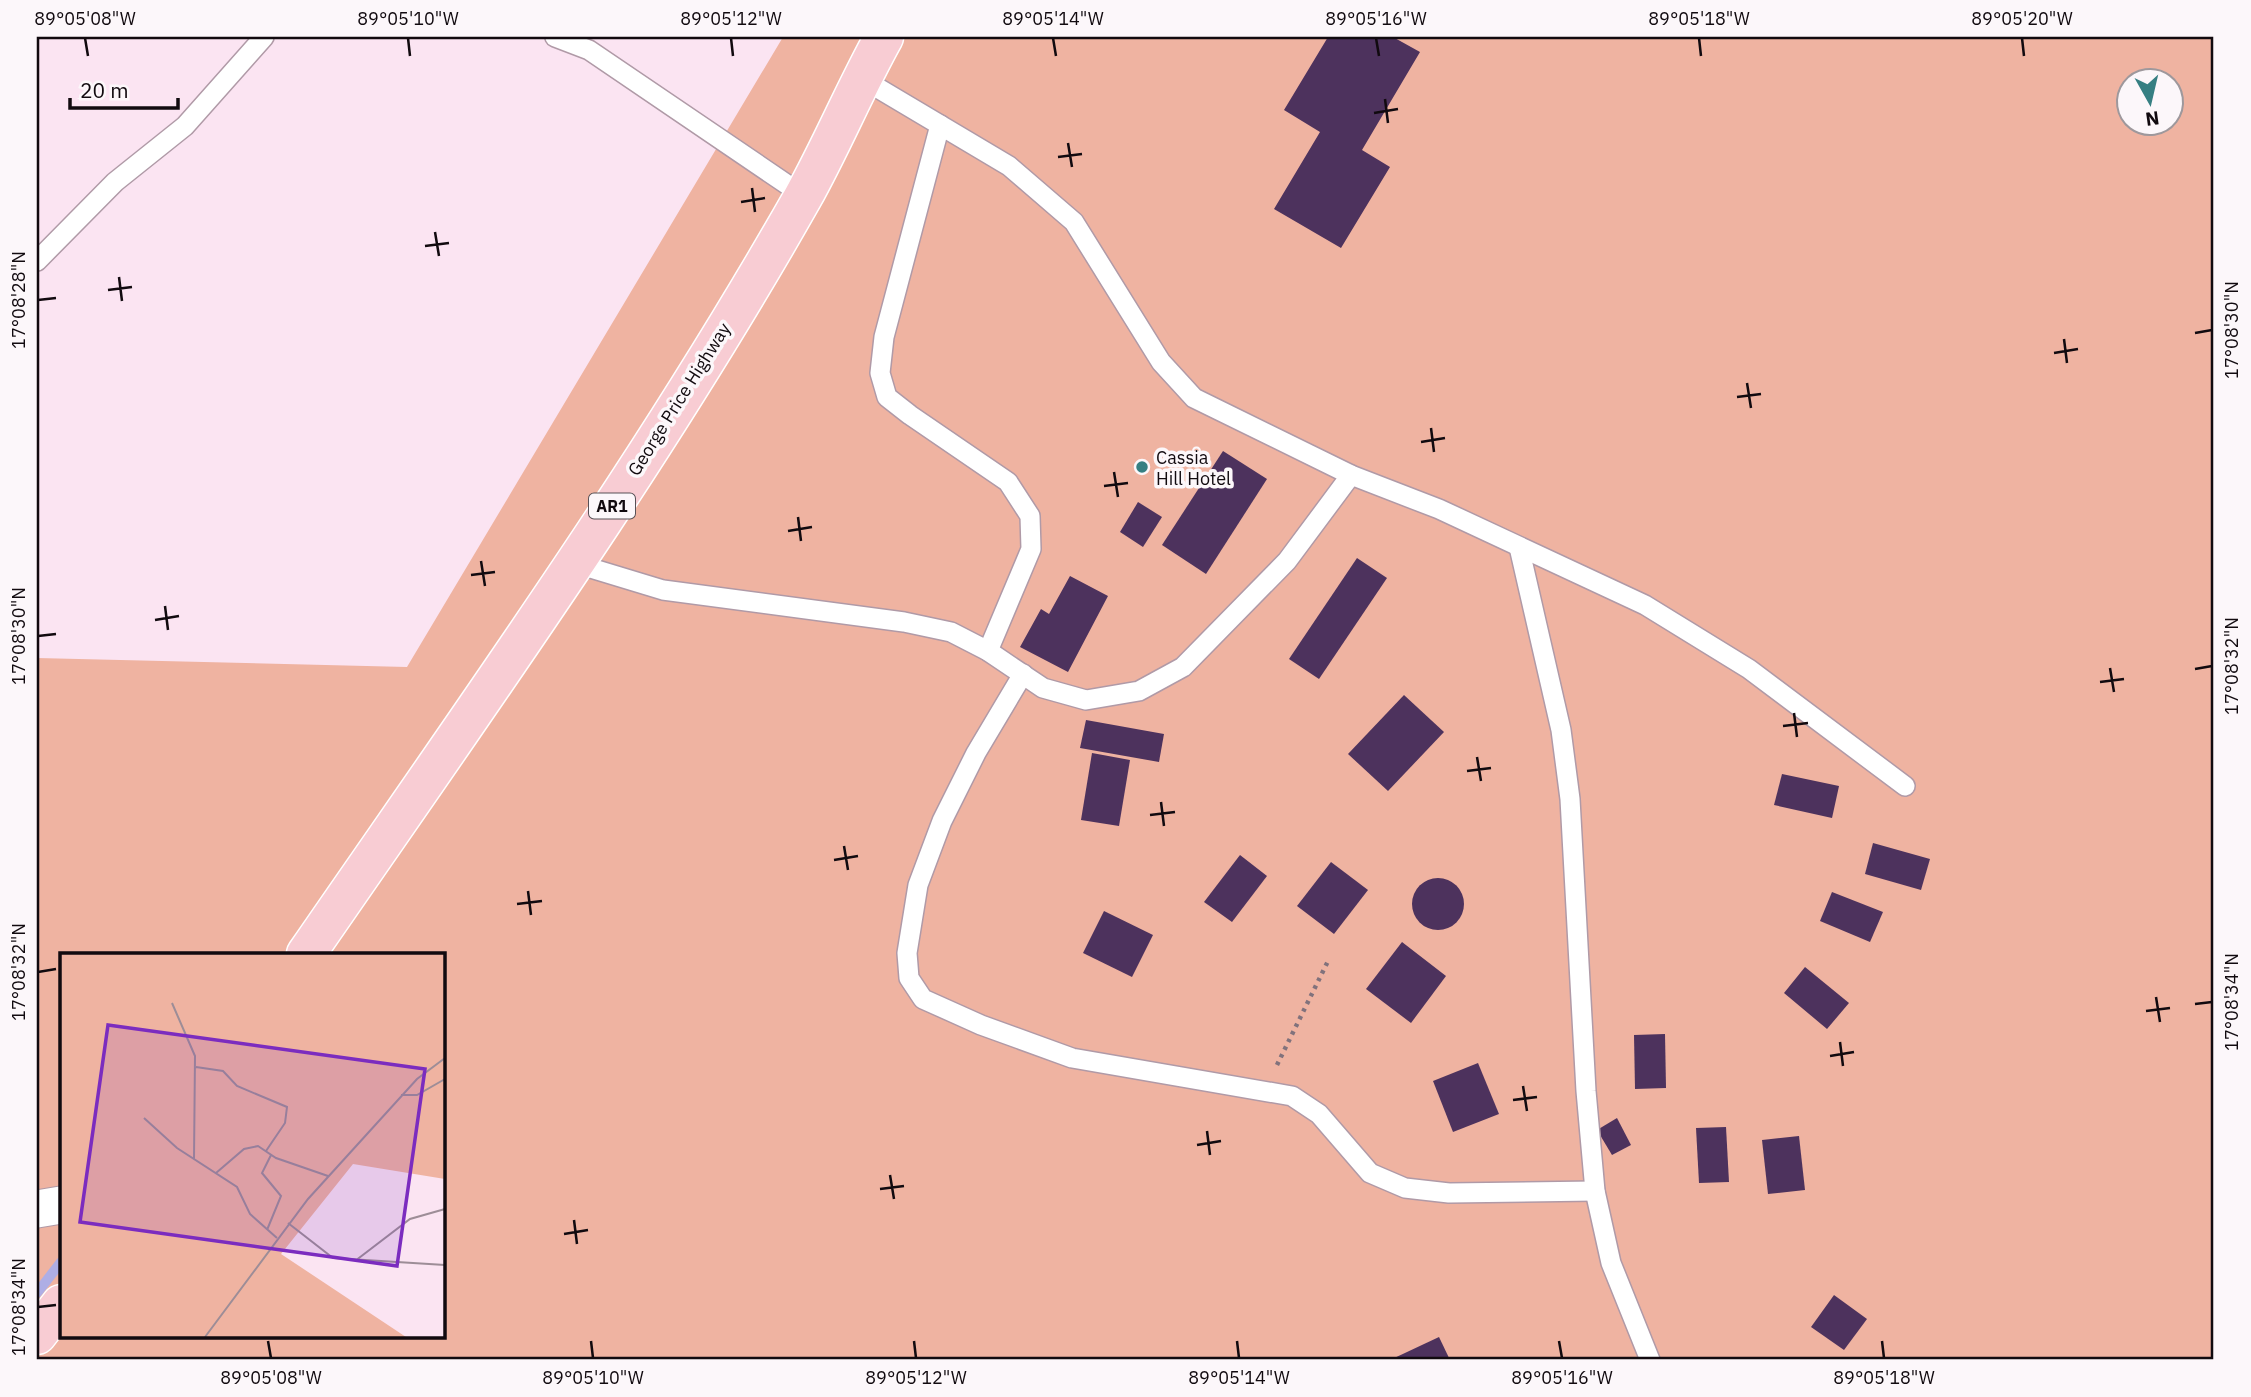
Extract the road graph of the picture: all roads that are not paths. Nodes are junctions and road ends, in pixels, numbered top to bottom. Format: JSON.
{"nodes":[{"id":1,"x":264,"y":37,"type":"edge"},
{"id":2,"x":555,"y":37,"type":"edge"},
{"id":3,"x":884,"y":37,"type":"edge"},
{"id":4,"x":861,"y":78,"type":"junction"},
{"id":5,"x":940,"y":125,"type":"junction"},
{"id":6,"x":804,"y":196,"type":"junction"},
{"id":7,"x":37,"y":261,"type":"edge"},
{"id":8,"x":1351,"y":475,"type":"junction"},
{"id":9,"x":1519,"y":547,"type":"junction"},
{"id":10,"x":575,"y":563,"type":"junction"},
{"id":11,"x":988,"y":651,"type":"junction"},
{"id":12,"x":1023,"y":674,"type":"junction"},
{"id":13,"x":1905,"y":786,"type":"dead end"},
{"id":14,"x":307,"y":953,"type":"edge"},
{"id":15,"x":1595,"y":1191,"type":"junction"},
{"id":16,"x":60,"y":1205,"type":"edge"},
{"id":17,"x":37,"y":1209,"type":"edge"},
{"id":18,"x":60,"y":1305,"type":"edge"},
{"id":19,"x":37,"y":1335,"type":"edge"},
{"id":20,"x":1650,"y":1360,"type":"edge"}],
"edges":[{"from":1,"to":7,"type":"lane"},
{"from":2,"to":6,"type":"lane"},
{"from":3,"to":4,"type":"highway","name":"George Price Highway","number":"AR1"},
{"from":4,"to":5,"type":"lane"},
{"from":4,"to":6,"type":"highway","name":"George Price Highway","number":"AR1"},
{"from":5,"to":8,"type":"lane"},
{"from":5,"to":11,"type":"lane"},
{"from":6,"to":10,"type":"highway","name":"George Price Highway","number":"AR1"},
{"from":8,"to":9,"type":"lane"},
{"from":8,"to":12,"type":"lane"},
{"from":9,"to":13,"type":"lane"},
{"from":9,"to":15,"type":"lane"},
{"from":10,"to":11,"type":"lane"},
{"from":10,"to":14,"type":"highway","name":"George Price Highway","number":"AR1"},
{"from":11,"to":12,"type":"lane"},
{"from":12,"to":15,"type":"lane"},
{"from":15,"to":20,"type":"lane"},
{"from":16,"to":17,"type":"street"},
{"from":18,"to":19,"type":"highway"}]}
